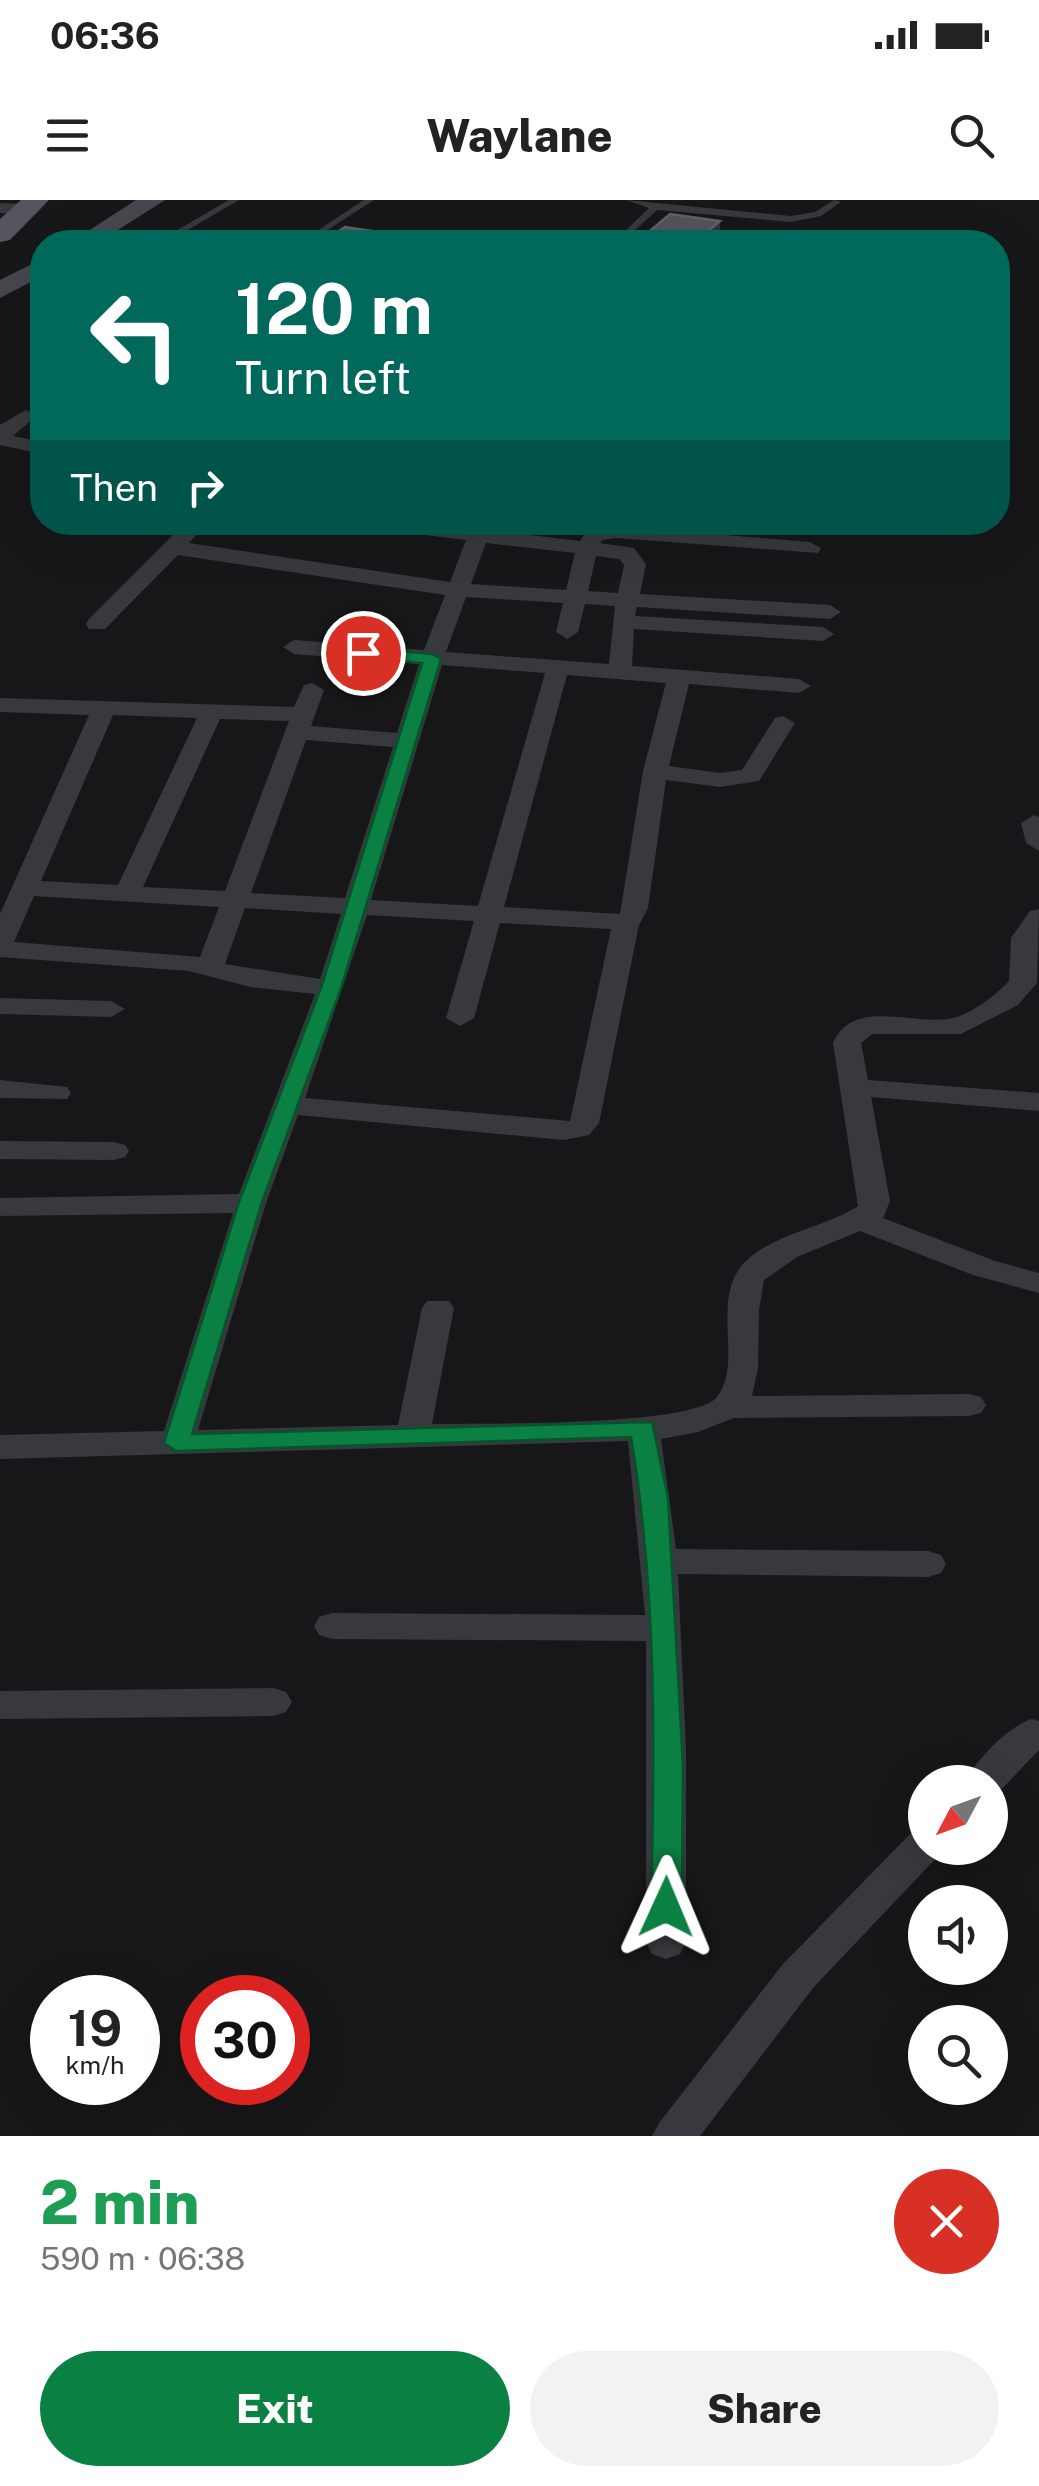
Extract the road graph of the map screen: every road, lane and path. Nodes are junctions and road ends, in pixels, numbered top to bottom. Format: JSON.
{"nodes":[{"id":1,"x":153,"y":200,"type":"edge"},
{"id":2,"x":235,"y":200,"type":"edge"},
{"id":3,"x":370,"y":200,"type":"edge"},
{"id":4,"x":630,"y":200,"type":"edge"},
{"id":5,"x":837,"y":202,"type":"edge"},
{"id":6,"x":21,"y":206,"type":"edge"},
{"id":7,"x":655,"y":207,"type":"junction"},
{"id":8,"x":103,"y":230,"type":"edge"},
{"id":9,"x":182,"y":230,"type":"edge"},
{"id":10,"x":323,"y":230,"type":"edge"},
{"id":11,"x":631,"y":230,"type":"edge"},
{"id":12,"x":0,"y":234,"type":"edge"},
{"id":13,"x":30,"y":274,"type":"edge"},
{"id":14,"x":0,"y":290,"type":"edge"},
{"id":15,"x":0,"y":412,"type":"edge"},
{"id":16,"x":30,"y":416,"type":"edge"},
{"id":17,"x":30,"y":419,"type":"edge"},
{"id":18,"x":1,"y":440,"type":"edge"},
{"id":19,"x":30,"y":446,"type":"edge"},
{"id":20,"x":181,"y":535,"type":"edge"},
{"id":21,"x":478,"y":535,"type":"edge"},
{"id":22,"x":510,"y":535,"type":"edge"},
{"id":23,"x":594,"y":535,"type":"edge"},
{"id":24,"x":652,"y":535,"type":"edge"},
{"id":25,"x":170,"y":547,"type":"junction"},
{"id":26,"x":587,"y":548,"type":"junction"},
{"id":27,"x":810,"y":548,"type":"dead end"},
{"id":28,"x":456,"y":590,"type":"junction"},
{"id":29,"x":576,"y":597,"type":"junction"},
{"id":30,"x":628,"y":601,"type":"junction"},
{"id":31,"x":97,"y":624,"type":"dead end"},
{"id":32,"x":568,"y":632,"type":"dead end"},
{"id":33,"x":294,"y":647,"type":"dead end"},
{"id":34,"x":743,"y":655,"type":"junction"},
{"id":35,"x":432,"y":659,"type":"junction"},
{"id":36,"x":558,"y":667,"type":"junction"},
{"id":37,"x":620,"y":672,"type":"junction"},
{"id":38,"x":679,"y":676,"type":"junction"},
{"id":39,"x":799,"y":686,"type":"dead end"},
{"id":40,"x":312,"y":690,"type":"dead end"},
{"id":41,"x":0,"y":705,"type":"edge"},
{"id":42,"x":104,"y":708,"type":"junction"},
{"id":43,"x":212,"y":710,"type":"junction"},
{"id":44,"x":299,"y":723,"type":"junction"},
{"id":45,"x":784,"y":723,"type":"dead end"},
{"id":46,"x":406,"y":741,"type":"junction"},
{"id":47,"x":656,"y":771,"type":"junction"},
{"id":48,"x":26,"y":888,"type":"junction"},
{"id":49,"x":128,"y":891,"type":"junction"},
{"id":50,"x":235,"y":897,"type":"junction"},
{"id":51,"x":354,"y":905,"type":"junction"},
{"id":52,"x":488,"y":916,"type":"junction"},
{"id":53,"x":1039,"y":917,"type":"edge"},
{"id":54,"x":626,"y":922,"type":"junction"},
{"id":55,"x":0,"y":947,"type":"edge"},
{"id":56,"x":210,"y":968,"type":"junction"},
{"id":57,"x":331,"y":988,"type":"junction"},
{"id":58,"x":1028,"y":988,"type":"edge"},
{"id":59,"x":0,"y":1006,"type":"edge"},
{"id":60,"x":111,"y":1009,"type":"dead end"},
{"id":61,"x":460,"y":1018,"type":"dead end"},
{"id":62,"x":853,"y":1088,"type":"junction"},
{"id":63,"x":0,"y":1089,"type":"edge"},
{"id":64,"x":57,"y":1092,"type":"dead end"},
{"id":65,"x":1039,"y":1102,"type":"edge"},
{"id":66,"x":286,"y":1106,"type":"junction"},
{"id":67,"x":0,"y":1150,"type":"edge"},
{"id":68,"x":114,"y":1151,"type":"dead end"},
{"id":69,"x":250,"y":1202,"type":"junction"},
{"id":70,"x":0,"y":1207,"type":"edge"},
{"id":71,"x":861,"y":1220,"type":"junction"},
{"id":72,"x":1039,"y":1282,"type":"edge"},
{"id":73,"x":438,"y":1308,"type":"dead end"},
{"id":74,"x":969,"y":1405,"type":"dead end"},
{"id":75,"x":729,"y":1407,"type":"junction"},
{"id":76,"x":643,"y":1428,"type":"junction"},
{"id":77,"x":412,"y":1438,"type":"junction"},
{"id":78,"x":176,"y":1443,"type":"junction"},
{"id":79,"x":0,"y":1447,"type":"edge"},
{"id":80,"x":657,"y":1560,"type":"junction"},
{"id":81,"x":928,"y":1564,"type":"dead end"},
{"id":82,"x":332,"y":1626,"type":"dead end"},
{"id":83,"x":661,"y":1628,"type":"junction"},
{"id":84,"x":273,"y":1702,"type":"dead end"},
{"id":85,"x":0,"y":1705,"type":"edge"},
{"id":86,"x":1032,"y":1733,"type":"dead end"},
{"id":87,"x":1001,"y":1765,"type":"edge"},
{"id":88,"x":908,"y":1862,"type":"edge"},
{"id":89,"x":666,"y":1942,"type":"dead end"},
{"id":90,"x":674,"y":2136,"type":"edge"}],
"edges":[{"from":1,"to":8,"type":"street"},
{"from":2,"to":9,"type":"lane"},
{"from":3,"to":10,"type":"lane"},
{"from":4,"to":7,"type":"lane"},
{"from":5,"to":7,"type":"lane"},
{"from":6,"to":12,"type":"main road"},
{"from":7,"to":11,"type":"lane"},
{"from":13,"to":14,"type":"street"},
{"from":15,"to":16,"type":"street"},
{"from":17,"to":18,"type":"street"},
{"from":18,"to":19,"type":"street"},
{"from":20,"to":25,"type":"street"},
{"from":21,"to":28,"type":"street"},
{"from":22,"to":26,"type":"street"},
{"from":23,"to":26,"type":"street"},
{"from":24,"to":27,"type":"street"},
{"from":25,"to":28,"type":"street"},
{"from":25,"to":31,"type":"street"},
{"from":26,"to":29,"type":"street"},
{"from":26,"to":30,"type":"street"},
{"from":28,"to":29,"type":"street"},
{"from":28,"to":35,"type":"street"},
{"from":29,"to":30,"type":"street"},
{"from":29,"to":32,"type":"street"},
{"from":30,"to":34,"type":"street"},
{"from":30,"to":34,"type":"street"},
{"from":30,"to":37,"type":"street"},
{"from":33,"to":35,"type":"street"},
{"from":34,"to":38,"type":"street"},
{"from":34,"to":39,"type":"street"},
{"from":35,"to":36,"type":"street"},
{"from":35,"to":46,"type":"street"},
{"from":36,"to":37,"type":"street"},
{"from":36,"to":52,"type":"street"},
{"from":37,"to":38,"type":"street"},
{"from":38,"to":47,"type":"street"},
{"from":40,"to":44,"type":"street"},
{"from":41,"to":42,"type":"street"},
{"from":42,"to":43,"type":"street"},
{"from":42,"to":48,"type":"street"},
{"from":43,"to":44,"type":"street"},
{"from":43,"to":49,"type":"street"},
{"from":44,"to":46,"type":"street"},
{"from":44,"to":50,"type":"street"},
{"from":45,"to":47,"type":"street"},
{"from":46,"to":51,"type":"street"},
{"from":47,"to":54,"type":"street"},
{"from":48,"to":49,"type":"street"},
{"from":48,"to":55,"type":"street"},
{"from":49,"to":50,"type":"street"},
{"from":50,"to":51,"type":"street"},
{"from":50,"to":56,"type":"street"},
{"from":51,"to":52,"type":"street"},
{"from":51,"to":57,"type":"street"},
{"from":52,"to":54,"type":"street"},
{"from":52,"to":61,"type":"street"},
{"from":53,"to":58,"type":"street"},
{"from":54,"to":66,"type":"street"},
{"from":55,"to":56,"type":"street"},
{"from":56,"to":57,"type":"street"},
{"from":57,"to":66,"type":"street"},
{"from":58,"to":62,"type":"street"},
{"from":59,"to":60,"type":"street"},
{"from":62,"to":65,"type":"street"},
{"from":62,"to":71,"type":"street"},
{"from":63,"to":64,"type":"street"},
{"from":66,"to":69,"type":"street"},
{"from":67,"to":68,"type":"street"},
{"from":69,"to":70,"type":"street"},
{"from":69,"to":78,"type":"street"},
{"from":71,"to":72,"type":"street"},
{"from":71,"to":75,"type":"street"},
{"from":73,"to":77,"type":"street"},
{"from":74,"to":75,"type":"street"},
{"from":75,"to":76,"type":"street"},
{"from":76,"to":77,"type":"street"},
{"from":76,"to":80,"type":"street"},
{"from":77,"to":78,"type":"street"},
{"from":78,"to":79,"type":"street"},
{"from":80,"to":81,"type":"street"},
{"from":80,"to":83,"type":"street"},
{"from":82,"to":83,"type":"street"},
{"from":83,"to":89,"type":"street"},
{"from":84,"to":85,"type":"street"},
{"from":86,"to":87,"type":"street"},
{"from":88,"to":90,"type":"street"}]}
